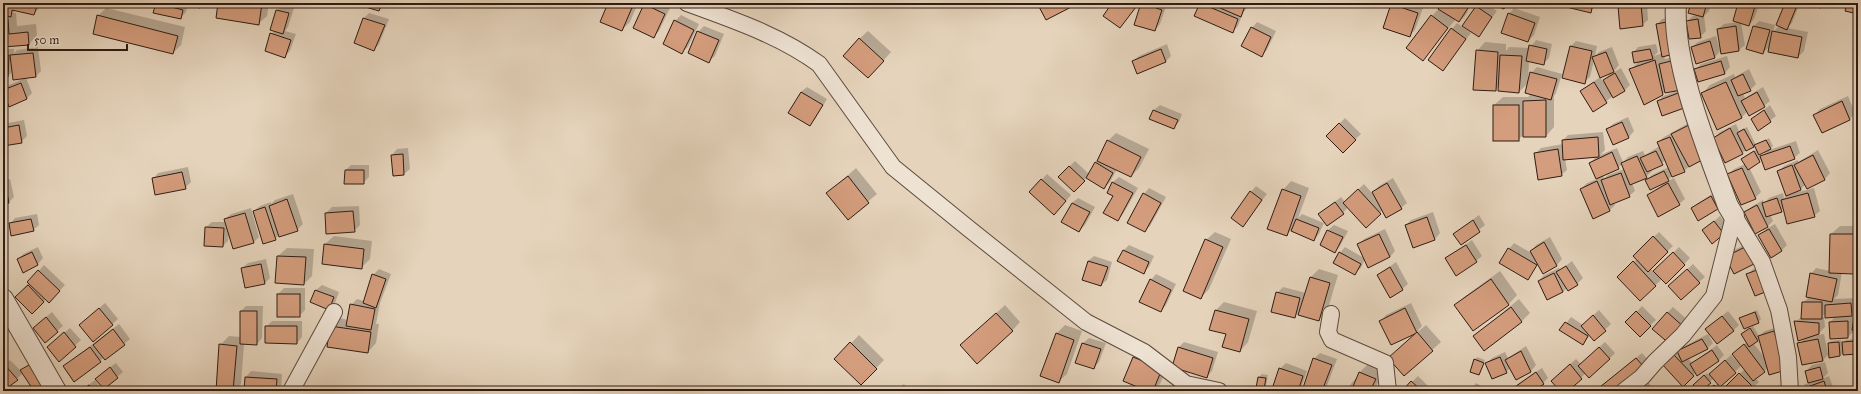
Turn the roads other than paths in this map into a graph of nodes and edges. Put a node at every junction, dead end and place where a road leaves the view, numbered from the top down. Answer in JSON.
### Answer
{"nodes":[{"id":1,"x":687,"y":3,"type":"edge"},
{"id":2,"x":1676,"y":3,"type":"edge"},
{"id":3,"x":1734,"y":216,"type":"junction"},
{"id":4,"x":3,"y":298,"type":"edge"},
{"id":5,"x":334,"y":312,"type":"dead end"},
{"id":6,"x":1331,"y":314,"type":"dead end"},
{"id":7,"x":56,"y":391,"type":"edge"},
{"id":8,"x":291,"y":391,"type":"edge"},
{"id":9,"x":1219,"y":391,"type":"edge"},
{"id":10,"x":1388,"y":391,"type":"edge"},
{"id":11,"x":1624,"y":391,"type":"edge"},
{"id":12,"x":1790,"y":391,"type":"edge"}],
"edges":[{"from":1,"to":9,"type":"street"},
{"from":2,"to":3,"type":"street"},
{"from":3,"to":11,"type":"street"},
{"from":3,"to":12,"type":"street"},
{"from":4,"to":7,"type":"street"},
{"from":5,"to":8,"type":"street"},
{"from":6,"to":10,"type":"street"}]}
